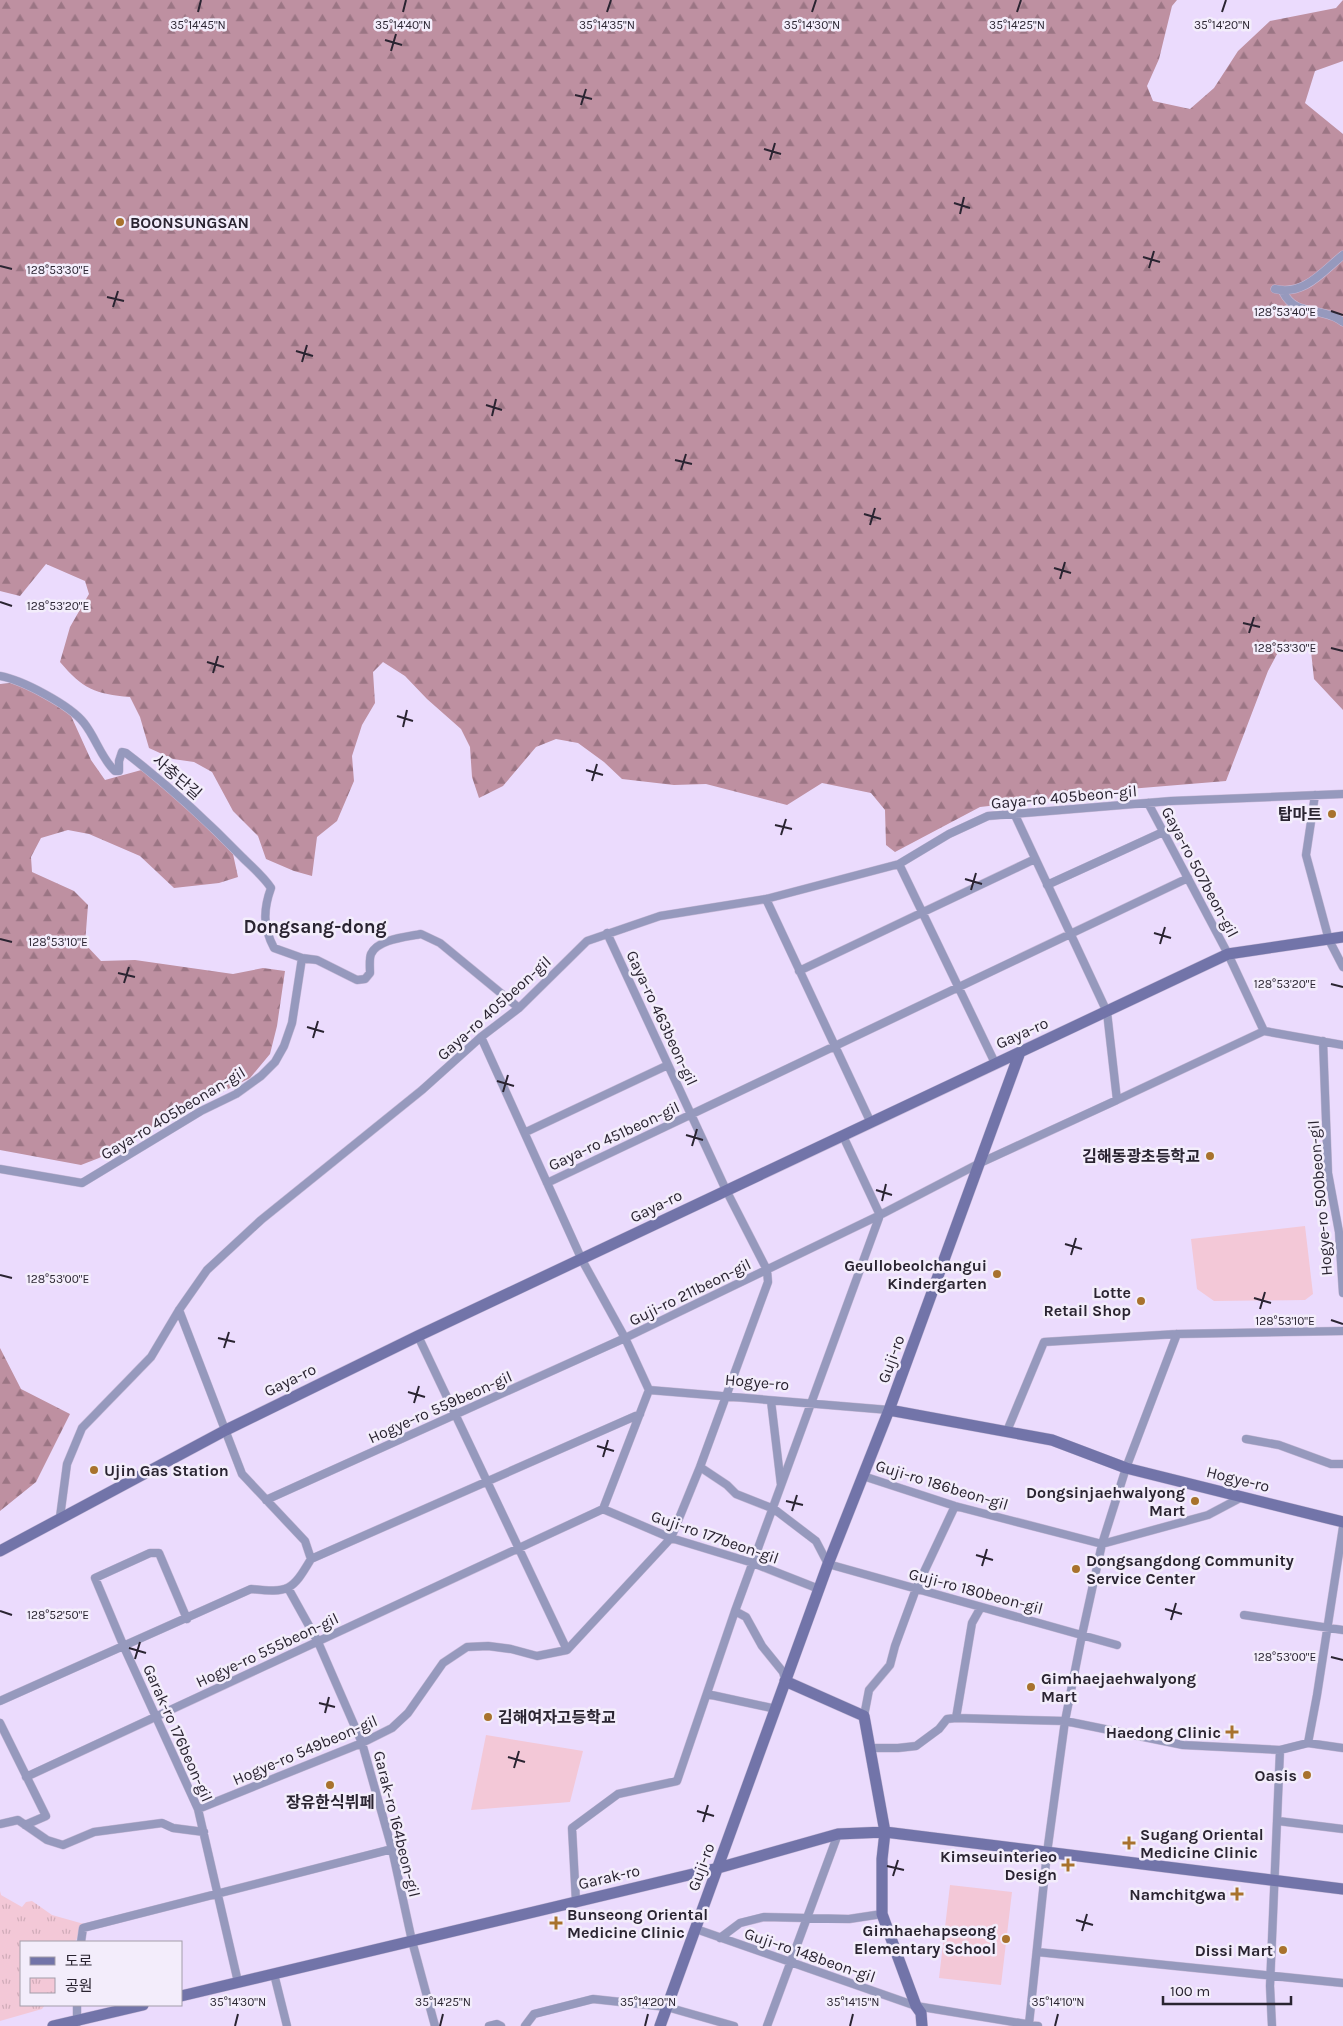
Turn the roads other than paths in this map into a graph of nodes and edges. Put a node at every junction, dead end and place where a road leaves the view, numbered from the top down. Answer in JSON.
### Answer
{"nodes":[{"id":1,"x":1343,"y":254,"type":"edge"},
{"id":2,"x":1275,"y":290,"type":"dead end"},
{"id":3,"x":1283,"y":292,"type":"junction"},
{"id":4,"x":1343,"y":322,"type":"edge"},
{"id":5,"x":0,"y":676,"type":"edge"},
{"id":6,"x":1343,"y":794,"type":"edge"},
{"id":7,"x":1315,"y":795,"type":"junction"},
{"id":8,"x":1148,"y":803,"type":"junction"},
{"id":9,"x":1014,"y":813,"type":"junction"},
{"id":10,"x":1163,"y":832,"type":"junction"},
{"id":11,"x":1035,"y":859,"type":"junction"},
{"id":12,"x":899,"y":864,"type":"junction"},
{"id":13,"x":1188,"y":878,"type":"junction"},
{"id":14,"x":1047,"y":885,"type":"junction"},
{"id":15,"x":766,"y":898,"type":"junction"},
{"id":16,"x":921,"y":913,"type":"junction"},
{"id":17,"x":607,"y":933,"type":"junction"},
{"id":18,"x":1070,"y":934,"type":"junction"},
{"id":19,"x":1343,"y":937,"type":"edge"},
{"id":20,"x":1329,"y":940,"type":"junction"},
{"id":21,"x":1228,"y":954,"type":"junction"},
{"id":22,"x":302,"y":958,"type":"junction"},
{"id":23,"x":1343,"y":967,"type":"edge"},
{"id":24,"x":799,"y":971,"type":"junction"},
{"id":25,"x":958,"y":987,"type":"junction"},
{"id":26,"x":519,"y":1008,"type":"junction"},
{"id":27,"x":1107,"y":1012,"type":"junction"},
{"id":28,"x":1264,"y":1032,"type":"junction"},
{"id":29,"x":482,"y":1037,"type":"junction"},
{"id":30,"x":1323,"y":1041,"type":"junction"},
{"id":31,"x":836,"y":1045,"type":"junction"},
{"id":32,"x":1343,"y":1045,"type":"edge"},
{"id":33,"x":1020,"y":1052,"type":"junction"},
{"id":34,"x":996,"y":1063,"type":"junction"},
{"id":35,"x":668,"y":1065,"type":"junction"},
{"id":36,"x":1117,"y":1100,"type":"junction"},
{"id":37,"x":692,"y":1114,"type":"junction"},
{"id":38,"x":871,"y":1123,"type":"junction"},
{"id":39,"x":526,"y":1132,"type":"junction"},
{"id":40,"x":843,"y":1136,"type":"junction"},
{"id":41,"x":980,"y":1163,"type":"junction"},
{"id":42,"x":0,"y":1169,"type":"edge"},
{"id":43,"x":546,"y":1183,"type":"junction"},
{"id":44,"x":726,"y":1190,"type":"junction"},
{"id":45,"x":880,"y":1215,"type":"junction"},
{"id":46,"x":582,"y":1260,"type":"junction"},
{"id":47,"x":767,"y":1270,"type":"junction"},
{"id":48,"x":1343,"y":1292,"type":"edge"},
{"id":49,"x":179,"y":1310,"type":"junction"},
{"id":50,"x":1343,"y":1331,"type":"edge"},
{"id":51,"x":1177,"y":1334,"type":"junction"},
{"id":52,"x":418,"y":1336,"type":"junction"},
{"id":53,"x":626,"y":1338,"type":"junction"},
{"id":54,"x":649,"y":1390,"type":"junction"},
{"id":55,"x":727,"y":1396,"type":"junction"},
{"id":56,"x":771,"y":1401,"type":"junction"},
{"id":57,"x":811,"y":1403,"type":"junction"},
{"id":58,"x":889,"y":1410,"type":"junction"},
{"id":59,"x":640,"y":1414,"type":"junction"},
{"id":60,"x":455,"y":1415,"type":"junction"},
{"id":61,"x":226,"y":1430,"type":"junction"},
{"id":62,"x":1007,"y":1430,"type":"junction"},
{"id":63,"x":1246,"y":1439,"type":"dead end"},
{"id":64,"x":1343,"y":1464,"type":"edge"},
{"id":65,"x":700,"y":1467,"type":"junction"},
{"id":66,"x":1126,"y":1468,"type":"junction"},
{"id":67,"x":863,"y":1476,"type":"junction"},
{"id":68,"x":487,"y":1482,"type":"junction"},
{"id":69,"x":782,"y":1488,"type":"junction"},
{"id":70,"x":1242,"y":1497,"type":"junction"},
{"id":71,"x":266,"y":1500,"type":"junction"},
{"id":72,"x":954,"y":1506,"type":"junction"},
{"id":73,"x":774,"y":1508,"type":"junction"},
{"id":74,"x":603,"y":1510,"type":"junction"},
{"id":75,"x":60,"y":1517,"type":"junction"},
{"id":76,"x":1343,"y":1522,"type":"edge"},
{"id":77,"x":1343,"y":1527,"type":"edge"},
{"id":78,"x":671,"y":1538,"type":"junction"},
{"id":79,"x":1102,"y":1544,"type":"junction"},
{"id":80,"x":520,"y":1549,"type":"junction"},
{"id":81,"x":0,"y":1551,"type":"edge"},
{"id":82,"x":311,"y":1559,"type":"junction"},
{"id":83,"x":754,"y":1564,"type":"junction"},
{"id":84,"x":828,"y":1564,"type":"junction"},
{"id":85,"x":288,"y":1588,"type":"junction"},
{"id":86,"x":819,"y":1589,"type":"junction"},
{"id":87,"x":916,"y":1589,"type":"junction"},
{"id":88,"x":981,"y":1607,"type":"junction"},
{"id":89,"x":735,"y":1611,"type":"junction"},
{"id":90,"x":1244,"y":1614,"type":"dead end"},
{"id":91,"x":187,"y":1619,"type":"junction"},
{"id":92,"x":1326,"y":1627,"type":"junction"},
{"id":93,"x":1343,"y":1630,"type":"edge"},
{"id":94,"x":1082,"y":1635,"type":"junction"},
{"id":95,"x":318,"y":1642,"type":"junction"},
{"id":96,"x":1117,"y":1645,"type":"dead end"},
{"id":97,"x":124,"y":1647,"type":"junction"},
{"id":98,"x":567,"y":1650,"type":"junction"},
{"id":99,"x":785,"y":1681,"type":"junction"},
{"id":100,"x":707,"y":1694,"type":"junction"},
{"id":101,"x":0,"y":1702,"type":"edge"},
{"id":102,"x":776,"y":1709,"type":"junction"},
{"id":103,"x":155,"y":1716,"type":"junction"},
{"id":104,"x":864,"y":1716,"type":"junction"},
{"id":105,"x":956,"y":1718,"type":"junction"},
{"id":106,"x":1065,"y":1721,"type":"junction"},
{"id":107,"x":0,"y":1723,"type":"edge"},
{"id":108,"x":362,"y":1743,"type":"junction"},
{"id":109,"x":1308,"y":1743,"type":"junction"},
{"id":110,"x":869,"y":1748,"type":"junction"},
{"id":111,"x":1343,"y":1748,"type":"edge"},
{"id":112,"x":1280,"y":1750,"type":"junction"},
{"id":113,"x":26,"y":1777,"type":"junction"},
{"id":114,"x":198,"y":1809,"type":"junction"},
{"id":115,"x":1278,"y":1821,"type":"junction"},
{"id":116,"x":0,"y":1824,"type":"edge"},
{"id":117,"x":24,"y":1825,"type":"junction"},
{"id":118,"x":1343,"y":1829,"type":"edge"},
{"id":119,"x":204,"y":1832,"type":"junction"},
{"id":120,"x":885,"y":1832,"type":"junction"},
{"id":121,"x":838,"y":1834,"type":"junction"},
{"id":122,"x":392,"y":1849,"type":"junction"},
{"id":123,"x":1047,"y":1853,"type":"junction"},
{"id":124,"x":718,"y":1868,"type":"junction"},
{"id":125,"x":1276,"y":1879,"type":"junction"},
{"id":126,"x":1343,"y":1889,"type":"edge"},
{"id":127,"x":218,"y":1893,"type":"junction"},
{"id":128,"x":576,"y":1902,"type":"junction"},
{"id":129,"x":882,"y":1914,"type":"junction"},
{"id":130,"x":808,"y":1917,"type":"junction"},
{"id":131,"x":696,"y":1929,"type":"junction"},
{"id":132,"x":720,"y":1938,"type":"junction"},
{"id":133,"x":81,"y":1941,"type":"edge"},
{"id":134,"x":412,"y":1941,"type":"junction"},
{"id":135,"x":1037,"y":1952,"type":"junction"},
{"id":136,"x":791,"y":1962,"type":"junction"},
{"id":137,"x":274,"y":1974,"type":"junction"},
{"id":138,"x":1271,"y":1974,"type":"junction"},
{"id":139,"x":238,"y":1982,"type":"junction"},
{"id":140,"x":1343,"y":1983,"type":"edge"},
{"id":141,"x":182,"y":1996,"type":"edge"},
{"id":142,"x":77,"y":2006,"type":"edge"},
{"id":143,"x":139,"y":2006,"type":"edge"},
{"id":144,"x":667,"y":2007,"type":"junction"},
{"id":145,"x":918,"y":2010,"type":"junction"},
{"id":146,"x":77,"y":2023,"type":"edge"},
{"id":147,"x":1029,"y":2024,"type":"junction"},
{"id":148,"x":53,"y":2026,"type":"edge"},
{"id":149,"x":287,"y":2026,"type":"edge"},
{"id":150,"x":435,"y":2026,"type":"edge"},
{"id":151,"x":489,"y":2026,"type":"edge"},
{"id":152,"x":501,"y":2026,"type":"edge"},
{"id":153,"x":525,"y":2026,"type":"edge"},
{"id":154,"x":660,"y":2026,"type":"edge"},
{"id":155,"x":734,"y":2026,"type":"edge"},
{"id":156,"x":767,"y":2026,"type":"edge"},
{"id":157,"x":916,"y":2026,"type":"edge"},
{"id":158,"x":922,"y":2026,"type":"edge"},
{"id":159,"x":1038,"y":2026,"type":"edge"},
{"id":160,"x":1272,"y":2026,"type":"edge"}],
"edges":[{"from":1,"to":3,"type":"street"},
{"from":2,"to":3,"type":"street"},
{"from":3,"to":4,"type":"street"},
{"from":5,"to":22,"type":"street","name":"사충단길"},
{"from":6,"to":7,"type":"street","name":"Gaya-ro 405beon-gil"},
{"from":7,"to":8,"type":"street","name":"Gaya-ro 405beon-gil"},
{"from":7,"to":20,"type":"street"},
{"from":8,"to":9,"type":"street","name":"Gaya-ro 405beon-gil"},
{"from":8,"to":10,"type":"street","name":"Gaya-ro 507beon-gil"},
{"from":9,"to":11,"type":"street"},
{"from":9,"to":12,"type":"street","name":"Gaya-ro 405beon-gil"},
{"from":10,"to":13,"type":"street","name":"Gaya-ro 507beon-gil"},
{"from":10,"to":14,"type":"street"},
{"from":11,"to":14,"type":"street"},
{"from":11,"to":16,"type":"street"},
{"from":12,"to":15,"type":"street","name":"Gaya-ro 405beon-gil"},
{"from":12,"to":16,"type":"street"},
{"from":13,"to":18,"type":"street"},
{"from":13,"to":21,"type":"street","name":"Gaya-ro 507beon-gil"},
{"from":14,"to":18,"type":"street"},
{"from":15,"to":17,"type":"street","name":"Gaya-ro 405beon-gil"},
{"from":15,"to":24,"type":"street"},
{"from":16,"to":24,"type":"street"},
{"from":16,"to":25,"type":"street"},
{"from":17,"to":26,"type":"street","name":"Gaya-ro 405beon-gil"},
{"from":17,"to":35,"type":"street","name":"Gaya-ro 463beon-gil"},
{"from":18,"to":25,"type":"street"},
{"from":18,"to":27,"type":"street"},
{"from":19,"to":20,"type":"main road","name":"Gaya-ro"},
{"from":20,"to":21,"type":"main road","name":"Gaya-ro"},
{"from":20,"to":23,"type":"street"},
{"from":21,"to":27,"type":"main road","name":"Gaya-ro"},
{"from":21,"to":28,"type":"street","name":"Gaya-ro 507beon-gil"},
{"from":22,"to":26,"type":"street"},
{"from":22,"to":42,"type":"street","name":"Gaya-ro 405beonan-gil"},
{"from":24,"to":31,"type":"street"},
{"from":25,"to":31,"type":"street"},
{"from":25,"to":34,"type":"street"},
{"from":26,"to":29,"type":"street","name":"Gaya-ro 405beon-gil"},
{"from":27,"to":33,"type":"main road","name":"Gaya-ro"},
{"from":27,"to":36,"type":"street"},
{"from":28,"to":30,"type":"street"},
{"from":28,"to":36,"type":"street"},
{"from":29,"to":39,"type":"street","name":"Gaya-ro 451beon-gil"},
{"from":29,"to":49,"type":"street","name":"Gaya-ro 405beon-gil"},
{"from":30,"to":32,"type":"street"},
{"from":30,"to":48,"type":"street","name":"Hogye-ro 500beon-gil"},
{"from":31,"to":37,"type":"street"},
{"from":31,"to":38,"type":"street"},
{"from":33,"to":34,"type":"main road","name":"Gaya-ro"},
{"from":33,"to":41,"type":"main road","name":"Guji-ro"},
{"from":34,"to":38,"type":"main road","name":"Gaya-ro"},
{"from":35,"to":37,"type":"street","name":"Gaya-ro 463beon-gil"},
{"from":35,"to":39,"type":"street"},
{"from":36,"to":41,"type":"street"},
{"from":37,"to":43,"type":"street","name":"Gaya-ro 451beon-gil"},
{"from":37,"to":44,"type":"street","name":"Gaya-ro 463beon-gil"},
{"from":38,"to":40,"type":"main road","name":"Gaya-ro"},
{"from":39,"to":43,"type":"street","name":"Gaya-ro 451beon-gil"},
{"from":40,"to":44,"type":"main road","name":"Gaya-ro"},
{"from":40,"to":45,"type":"street"},
{"from":41,"to":45,"type":"street","name":"Guji-ro 211beon-gil"},
{"from":41,"to":58,"type":"main road","name":"Guji-ro"},
{"from":43,"to":46,"type":"street","name":"Gaya-ro 451beon-gil"},
{"from":44,"to":46,"type":"main road","name":"Gaya-ro"},
{"from":44,"to":47,"type":"street","name":"Guji-ro 211beon-gil"},
{"from":45,"to":47,"type":"street","name":"Guji-ro 211beon-gil"},
{"from":45,"to":57,"type":"street"},
{"from":46,"to":52,"type":"main road","name":"Gaya-ro"},
{"from":46,"to":53,"type":"street"},
{"from":47,"to":53,"type":"street","name":"Guji-ro 211beon-gil"},
{"from":47,"to":55,"type":"street","name":"Guji-ro 211beon-gil"},
{"from":49,"to":61,"type":"street"},
{"from":49,"to":75,"type":"street","name":"Gaya-ro 405beon-gil"},
{"from":50,"to":51,"type":"street"},
{"from":51,"to":62,"type":"street"},
{"from":51,"to":66,"type":"street"},
{"from":52,"to":60,"type":"street"},
{"from":52,"to":61,"type":"main road","name":"Gaya-ro"},
{"from":53,"to":54,"type":"street"},
{"from":53,"to":60,"type":"street","name":"Hogye-ro 559beon-gil"},
{"from":54,"to":55,"type":"street","name":"Hogye-ro"},
{"from":54,"to":59,"type":"street"},
{"from":55,"to":56,"type":"street","name":"Hogye-ro"},
{"from":55,"to":65,"type":"street"},
{"from":56,"to":57,"type":"street","name":"Hogye-ro"},
{"from":56,"to":69,"type":"street"},
{"from":57,"to":58,"type":"street","name":"Hogye-ro"},
{"from":57,"to":69,"type":"street"},
{"from":58,"to":62,"type":"main road","name":"Hogye-ro"},
{"from":58,"to":67,"type":"main road","name":"Guji-ro"},
{"from":59,"to":68,"type":"street"},
{"from":59,"to":74,"type":"street"},
{"from":60,"to":68,"type":"street"},
{"from":60,"to":71,"type":"street","name":"Hogye-ro 559beon-gil"},
{"from":61,"to":71,"type":"street"},
{"from":61,"to":75,"type":"main road","name":"Gaya-ro"},
{"from":62,"to":66,"type":"main road","name":"Hogye-ro"},
{"from":63,"to":64,"type":"street"},
{"from":65,"to":73,"type":"street"},
{"from":65,"to":78,"type":"street"},
{"from":66,"to":70,"type":"main road","name":"Hogye-ro"},
{"from":66,"to":79,"type":"street"},
{"from":67,"to":72,"type":"street","name":"Guji-ro 186beon-gil"},
{"from":67,"to":84,"type":"main road","name":"Guji-ro"},
{"from":68,"to":80,"type":"street"},
{"from":68,"to":82,"type":"street"},
{"from":69,"to":73,"type":"street"},
{"from":70,"to":76,"type":"main road","name":"Hogye-ro"},
{"from":70,"to":79,"type":"street","name":"Guji-ro 186beon-gil"},
{"from":71,"to":82,"type":"street"},
{"from":72,"to":79,"type":"street","name":"Guji-ro 186beon-gil"},
{"from":72,"to":87,"type":"street"},
{"from":73,"to":83,"type":"street"},
{"from":73,"to":84,"type":"street"},
{"from":74,"to":78,"type":"street","name":"Guji-ro 177beon-gil"},
{"from":74,"to":80,"type":"street","name":"Hogye-ro 555beon-gil"},
{"from":75,"to":81,"type":"main road","name":"Gaya-ro"},
{"from":77,"to":92,"type":"street"},
{"from":78,"to":83,"type":"street","name":"Guji-ro 177beon-gil"},
{"from":78,"to":98,"type":"street"},
{"from":79,"to":94,"type":"street"},
{"from":80,"to":95,"type":"street","name":"Hogye-ro 555beon-gil"},
{"from":80,"to":98,"type":"street"},
{"from":82,"to":85,"type":"street"},
{"from":83,"to":86,"type":"street","name":"Guji-ro 177beon-gil"},
{"from":83,"to":89,"type":"street"},
{"from":84,"to":86,"type":"main road","name":"Guji-ro"},
{"from":84,"to":87,"type":"street","name":"Guji-ro 180beon-gil"},
{"from":85,"to":91,"type":"street"},
{"from":85,"to":95,"type":"street","name":"Garak-ro 164beon-gil"},
{"from":86,"to":99,"type":"main road","name":"Guji-ro"},
{"from":87,"to":88,"type":"street","name":"Guji-ro 180beon-gil"},
{"from":87,"to":104,"type":"street"},
{"from":88,"to":94,"type":"street","name":"Guji-ro 180beon-gil"},
{"from":88,"to":105,"type":"street"},
{"from":89,"to":99,"type":"street"},
{"from":89,"to":100,"type":"street"},
{"from":90,"to":92,"type":"street"},
{"from":91,"to":97,"type":"street"},
{"from":91,"to":97,"type":"street","name":"Garak-ro 176beon-gil"},
{"from":92,"to":93,"type":"street"},
{"from":92,"to":109,"type":"street"},
{"from":94,"to":96,"type":"street","name":"Guji-ro 180beon-gil"},
{"from":94,"to":106,"type":"street"},
{"from":95,"to":103,"type":"street","name":"Hogye-ro 555beon-gil"},
{"from":95,"to":108,"type":"street","name":"Garak-ro 164beon-gil"},
{"from":97,"to":101,"type":"street"},
{"from":97,"to":103,"type":"street","name":"Garak-ro 176beon-gil"},
{"from":98,"to":108,"type":"street","name":"Hogye-ro 549beon-gil"},
{"from":99,"to":102,"type":"main road","name":"Guji-ro"},
{"from":99,"to":104,"type":"main road"},
{"from":100,"to":102,"type":"street"},
{"from":100,"to":128,"type":"street"},
{"from":102,"to":124,"type":"main road","name":"Guji-ro"},
{"from":103,"to":113,"type":"street","name":"Hogye-ro 555beon-gil"},
{"from":103,"to":114,"type":"street","name":"Garak-ro 176beon-gil"},
{"from":104,"to":110,"type":"main road"},
{"from":105,"to":106,"type":"street"},
{"from":105,"to":110,"type":"street"},
{"from":106,"to":112,"type":"street"},
{"from":106,"to":123,"type":"street"},
{"from":107,"to":113,"type":"street"},
{"from":108,"to":114,"type":"street","name":"Hogye-ro 549beon-gil"},
{"from":108,"to":122,"type":"street","name":"Garak-ro 164beon-gil"},
{"from":109,"to":111,"type":"street"},
{"from":109,"to":112,"type":"street"},
{"from":110,"to":120,"type":"main road"},
{"from":112,"to":115,"type":"street"},
{"from":113,"to":117,"type":"street"},
{"from":114,"to":119,"type":"street","name":"Garak-ro 176beon-gil"},
{"from":115,"to":118,"type":"street"},
{"from":115,"to":125,"type":"street"},
{"from":116,"to":117,"type":"street"},
{"from":117,"to":119,"type":"street"},
{"from":119,"to":127,"type":"street","name":"Garak-ro 176beon-gil"},
{"from":120,"to":121,"type":"main road","name":"Garak-ro"},
{"from":120,"to":123,"type":"main road","name":"Garak-ro"},
{"from":120,"to":129,"type":"main road"},
{"from":121,"to":124,"type":"main road","name":"Garak-ro"},
{"from":121,"to":130,"type":"street"},
{"from":122,"to":127,"type":"street"},
{"from":122,"to":134,"type":"street","name":"Garak-ro 164beon-gil"},
{"from":123,"to":125,"type":"main road","name":"Garak-ro"},
{"from":123,"to":135,"type":"street"},
{"from":124,"to":128,"type":"main road","name":"Garak-ro"},
{"from":124,"to":131,"type":"main road","name":"Guji-ro"},
{"from":125,"to":126,"type":"main road","name":"Garak-ro"},
{"from":125,"to":138,"type":"street"},
{"from":127,"to":133,"type":"street"},
{"from":127,"to":139,"type":"street","name":"Garak-ro 176beon-gil"},
{"from":128,"to":134,"type":"main road","name":"Garak-ro"},
{"from":129,"to":130,"type":"street"},
{"from":129,"to":145,"type":"main road"},
{"from":130,"to":132,"type":"street"},
{"from":130,"to":136,"type":"street"},
{"from":131,"to":132,"type":"street","name":"Guji-ro 148beon-gil"},
{"from":131,"to":144,"type":"main road","name":"Guji-ro"},
{"from":132,"to":136,"type":"street","name":"Guji-ro 148beon-gil"},
{"from":134,"to":137,"type":"main road","name":"Garak-ro"},
{"from":134,"to":150,"type":"street","name":"Garak-ro 164beon-gil"},
{"from":135,"to":138,"type":"street"},
{"from":135,"to":147,"type":"street"},
{"from":136,"to":145,"type":"street","name":"Guji-ro 148beon-gil"},
{"from":136,"to":156,"type":"street"},
{"from":137,"to":139,"type":"main road","name":"Garak-ro"},
{"from":137,"to":149,"type":"street"},
{"from":138,"to":140,"type":"street"},
{"from":138,"to":160,"type":"street"},
{"from":139,"to":141,"type":"main road","name":"Garak-ro"},
{"from":142,"to":146,"type":"street"},
{"from":143,"to":146,"type":"main road"},
{"from":144,"to":153,"type":"street"},
{"from":144,"to":154,"type":"main road","name":"Guji-ro"},
{"from":144,"to":155,"type":"street"},
{"from":145,"to":147,"type":"street","name":"Guji-ro 148beon-gil"},
{"from":145,"to":157,"type":"street"},
{"from":145,"to":158,"type":"main road"},
{"from":146,"to":148,"type":"main road"},
{"from":147,"to":159,"type":"street","name":"Guji-ro 148beon-gil"},
{"from":151,"to":152,"type":"street"}]}
